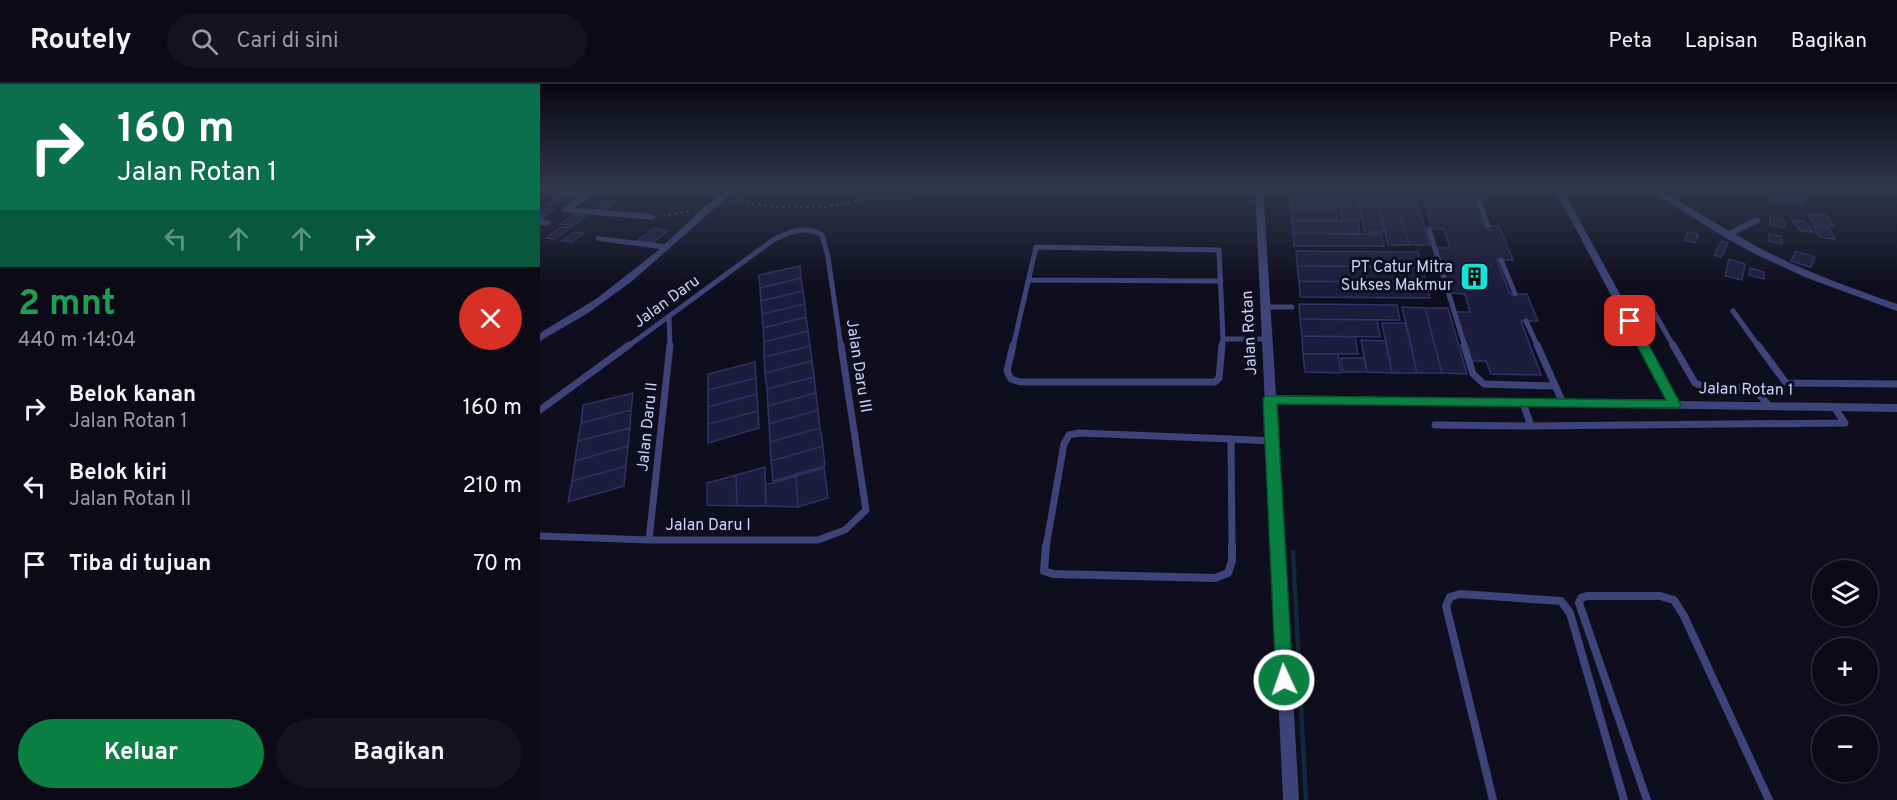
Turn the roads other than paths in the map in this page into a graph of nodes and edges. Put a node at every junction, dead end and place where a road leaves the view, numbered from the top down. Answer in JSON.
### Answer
{"nodes":[{"id":1,"x":697,"y":220,"type":"edge"},
{"id":2,"x":1261,"y":220,"type":"edge"},
{"id":3,"x":1486,"y":220,"type":"edge"},
{"id":4,"x":1576,"y":220,"type":"edge"},
{"id":5,"x":1703,"y":220,"type":"edge"},
{"id":6,"x":1757,"y":220,"type":"dead end"},
{"id":7,"x":1488,"y":226,"type":"dead end"},
{"id":8,"x":1429,"y":229,"type":"dead end"},
{"id":9,"x":815,"y":231,"type":"joint"},
{"id":10,"x":1726,"y":235,"type":"junction"},
{"id":11,"x":599,"y":238,"type":"dead end"},
{"id":12,"x":667,"y":247,"type":"junction"},
{"id":13,"x":1501,"y":260,"type":"dead end"},
{"id":14,"x":1029,"y":280,"type":"junction"},
{"id":15,"x":1221,"y":281,"type":"junction"},
{"id":16,"x":1515,"y":294,"type":"dead end"},
{"id":17,"x":1265,"y":307,"type":"junction"},
{"id":18,"x":1292,"y":307,"type":"dead end"},
{"id":19,"x":1897,"y":309,"type":"edge"},
{"id":20,"x":1654,"y":312,"type":"dead end"},
{"id":21,"x":1733,"y":312,"type":"dead end"},
{"id":22,"x":669,"y":317,"type":"junction"},
{"id":23,"x":1526,"y":321,"type":"dead end"},
{"id":24,"x":540,"y":338,"type":"edge"},
{"id":25,"x":1223,"y":339,"type":"junction"},
{"id":26,"x":1267,"y":339,"type":"junction"},
{"id":27,"x":1897,"y":384,"type":"edge"},
{"id":28,"x":1555,"y":386,"type":"junction"},
{"id":29,"x":1270,"y":399,"type":"junction"},
{"id":30,"x":1523,"y":403,"type":"junction"},
{"id":31,"x":1563,"y":404,"type":"junction"},
{"id":32,"x":1675,"y":405,"type":"junction"},
{"id":33,"x":1769,"y":406,"type":"junction"},
{"id":34,"x":1834,"y":407,"type":"junction"},
{"id":35,"x":1897,"y":408,"type":"edge"},
{"id":36,"x":540,"y":410,"type":"edge"},
{"id":37,"x":1436,"y":425,"type":"dead end"},
{"id":38,"x":1531,"y":426,"type":"junction"},
{"id":39,"x":1231,"y":439,"type":"junction"},
{"id":40,"x":1272,"y":441,"type":"junction"},
{"id":41,"x":866,"y":510,"type":"joint"},
{"id":42,"x":540,"y":536,"type":"edge"},
{"id":43,"x":649,"y":540,"type":"junction"},
{"id":44,"x":1291,"y":800,"type":"edge"},
{"id":45,"x":1493,"y":800,"type":"edge"},
{"id":46,"x":1624,"y":800,"type":"edge"},
{"id":47,"x":1647,"y":800,"type":"edge"},
{"id":48,"x":1769,"y":800,"type":"edge"}],
"edges":[{"from":1,"to":12,"type":"street"},
{"from":2,"to":17,"type":"street","name":"Jalan Rotan"},
{"from":3,"to":7,"type":"lane"},
{"from":4,"to":32,"type":"street"},
{"from":5,"to":10,"type":"street"},
{"from":6,"to":10,"type":"street"},
{"from":8,"to":28,"type":"lane"},
{"from":9,"to":22,"type":"lane","name":"Jalan Daru"},
{"from":9,"to":41,"type":"lane","name":"Jalan Daru III"},
{"from":10,"to":19,"type":"street"},
{"from":11,"to":12,"type":"street"},
{"from":12,"to":24,"type":"street"},
{"from":13,"to":16,"type":"lane"},
{"from":14,"to":15,"type":"lane"},
{"from":14,"to":15,"type":"lane"},
{"from":14,"to":25,"type":"lane"},
{"from":15,"to":25,"type":"lane"},
{"from":17,"to":18,"type":"lane"},
{"from":17,"to":26,"type":"street","name":"Jalan Rotan"},
{"from":20,"to":33,"type":"lane"},
{"from":21,"to":27,"type":"lane"},
{"from":22,"to":36,"type":"lane","name":"Jalan Daru"},
{"from":22,"to":43,"type":"lane","name":"Jalan Daru II"},
{"from":23,"to":28,"type":"lane"},
{"from":25,"to":26,"type":"lane"},
{"from":26,"to":29,"type":"street","name":"Jalan Rotan"},
{"from":28,"to":31,"type":"lane"},
{"from":29,"to":30,"type":"street","name":"Jalan Rotan 1"},
{"from":29,"to":40,"type":"street","name":"Jalan Rotan"},
{"from":30,"to":31,"type":"street","name":"Jalan Rotan 1"},
{"from":30,"to":38,"type":"lane"},
{"from":31,"to":32,"type":"street","name":"Jalan Rotan 1"},
{"from":32,"to":33,"type":"street","name":"Jalan Rotan 1"},
{"from":33,"to":34,"type":"street","name":"Jalan Rotan 1"},
{"from":34,"to":35,"type":"street","name":"Jalan Rotan 1"},
{"from":34,"to":38,"type":"lane"},
{"from":37,"to":38,"type":"lane"},
{"from":39,"to":39,"type":"lane"},
{"from":39,"to":40,"type":"lane"},
{"from":40,"to":44,"type":"street","name":"Jalan Rotan"},
{"from":41,"to":43,"type":"lane","name":"Jalan Daru I"},
{"from":42,"to":43,"type":"lane","name":"Jalan Daru I"},
{"from":45,"to":46,"type":"lane"},
{"from":47,"to":48,"type":"lane"}]}
